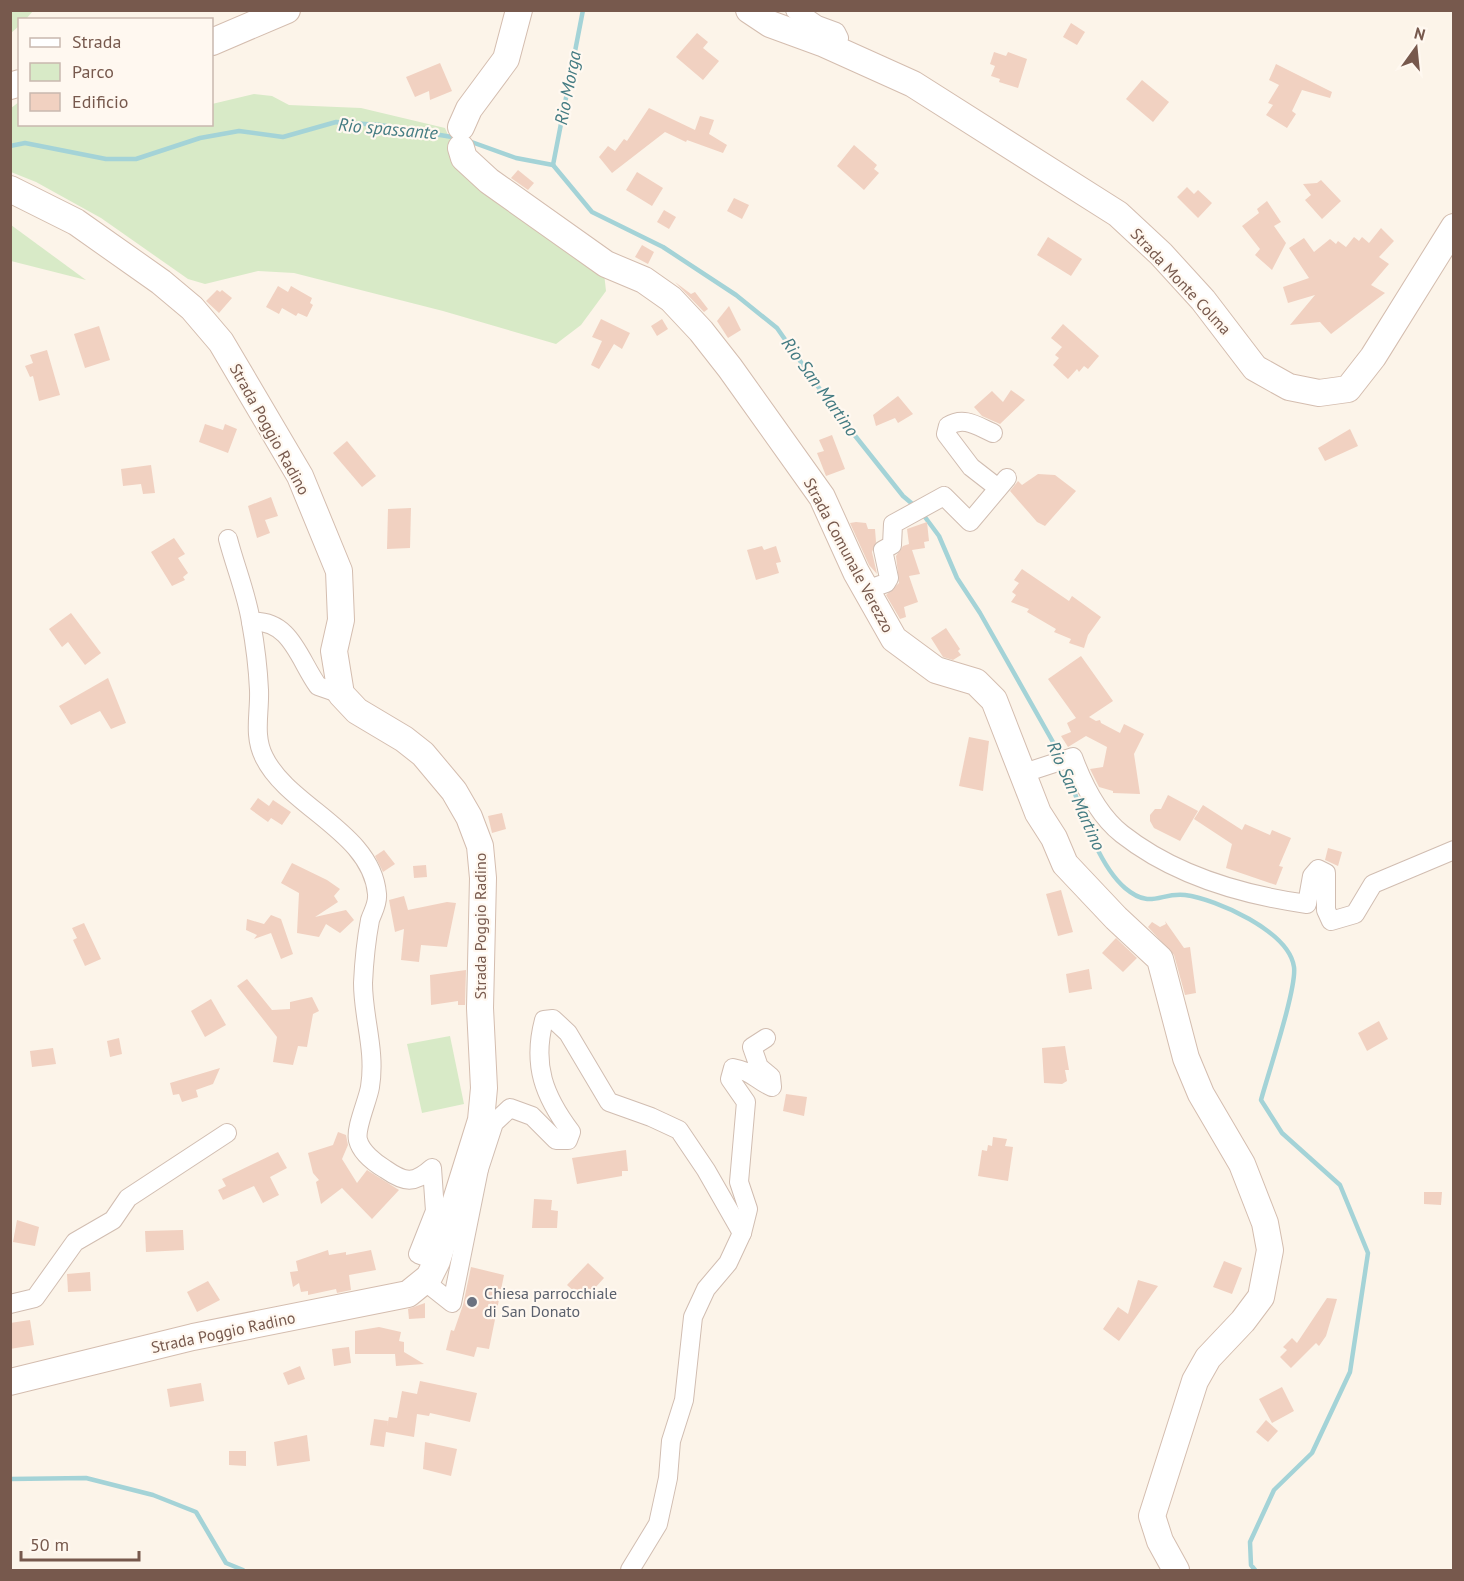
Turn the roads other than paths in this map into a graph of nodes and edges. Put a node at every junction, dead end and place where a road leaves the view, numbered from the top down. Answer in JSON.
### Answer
{"nodes":[{"id":1,"x":287,"y":10,"type":"edge"},
{"id":2,"x":519,"y":10,"type":"edge"},
{"id":3,"x":749,"y":10,"type":"edge"},
{"id":4,"x":795,"y":10,"type":"edge"},
{"id":5,"x":213,"y":42,"type":"edge"},
{"id":6,"x":834,"y":48,"type":"junction"},
{"id":7,"x":10,"y":189,"type":"edge"},
{"id":8,"x":1454,"y":227,"type":"edge"},
{"id":9,"x":993,"y":433,"type":"dead end"},
{"id":10,"x":228,"y":539,"type":"dead end"},
{"id":11,"x":871,"y":598,"type":"junction"},
{"id":12,"x":251,"y":622,"type":"junction"},
{"id":13,"x":341,"y":694,"type":"junction"},
{"id":14,"x":1024,"y":773,"type":"junction"},
{"id":15,"x":1454,"y":850,"type":"edge"},
{"id":16,"x":766,"y":1038,"type":"dead end"},
{"id":17,"x":227,"y":1133,"type":"dead end"},
{"id":18,"x":473,"y":1164,"type":"junction"},
{"id":19,"x":742,"y":1233,"type":"junction"},
{"id":20,"x":437,"y":1261,"type":"junction"},
{"id":21,"x":433,"y":1288,"type":"dead end"},
{"id":22,"x":10,"y":1304,"type":"edge"},
{"id":23,"x":10,"y":1382,"type":"edge"},
{"id":24,"x":630,"y":1570,"type":"edge"},
{"id":25,"x":1176,"y":1570,"type":"edge"}],
"edges":[{"from":1,"to":5,"type":"street"},
{"from":2,"to":11,"type":"street","name":"Strada Comunale Verezzo"},
{"from":3,"to":6,"type":"street","name":"Strada Monte Colma"},
{"from":4,"to":6,"type":"street"},
{"from":6,"to":8,"type":"street","name":"Strada Monte Colma"},
{"from":7,"to":13,"type":"street","name":"Strada Poggio Radino"},
{"from":9,"to":11,"type":"street"},
{"from":10,"to":12,"type":"street"},
{"from":11,"to":14,"type":"street","name":"Strada Comunale Verezzo"},
{"from":12,"to":13,"type":"street"},
{"from":12,"to":20,"type":"street"},
{"from":13,"to":18,"type":"street","name":"Strada Poggio Radino"},
{"from":14,"to":15,"type":"street"},
{"from":14,"to":25,"type":"street","name":"Strada Comunale Verezzo"},
{"from":16,"to":19,"type":"street"},
{"from":17,"to":22,"type":"street"},
{"from":18,"to":19,"type":"street"},
{"from":18,"to":20,"type":"street","name":"Strada Poggio Radino"},
{"from":18,"to":21,"type":"street"},
{"from":19,"to":24,"type":"street"},
{"from":20,"to":23,"type":"street","name":"Strada Poggio Radino"}]}
